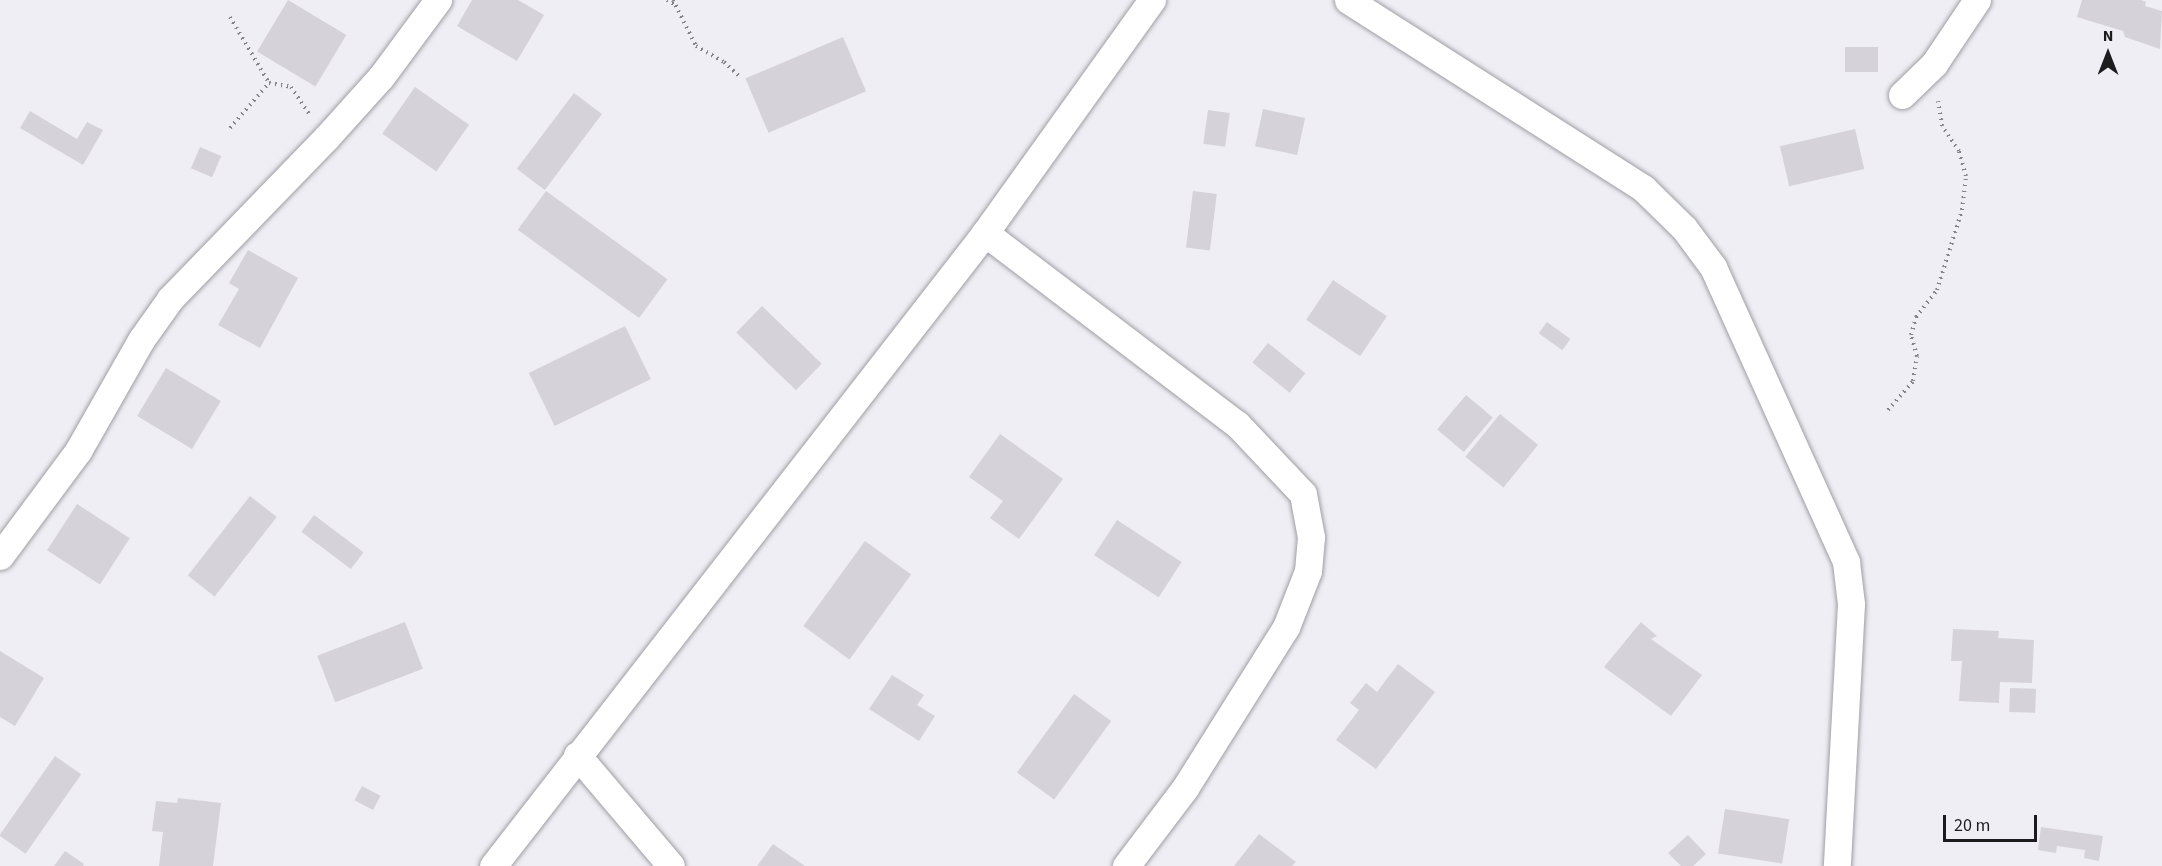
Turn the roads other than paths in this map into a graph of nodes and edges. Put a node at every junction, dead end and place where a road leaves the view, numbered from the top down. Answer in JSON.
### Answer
{"nodes":[{"id":1,"x":438,"y":0,"type":"edge"},
{"id":2,"x":1152,"y":0,"type":"edge"},
{"id":3,"x":1348,"y":0,"type":"edge"},
{"id":4,"x":1977,"y":0,"type":"edge"},
{"id":5,"x":1902,"y":95,"type":"dead end"},
{"id":6,"x":985,"y":233,"type":"junction"},
{"id":7,"x":0,"y":556,"type":"edge"},
{"id":8,"x":577,"y":755,"type":"junction"},
{"id":9,"x":493,"y":866,"type":"edge"},
{"id":10,"x":671,"y":866,"type":"edge"},
{"id":11,"x":1126,"y":866,"type":"edge"},
{"id":12,"x":1837,"y":866,"type":"edge"}],
"edges":[{"from":1,"to":7,"type":"street"},
{"from":2,"to":6,"type":"street"},
{"from":3,"to":12,"type":"street"},
{"from":4,"to":5,"type":"street"},
{"from":6,"to":8,"type":"street"},
{"from":6,"to":11,"type":"street"},
{"from":8,"to":9,"type":"street"},
{"from":8,"to":10,"type":"street"}]}
